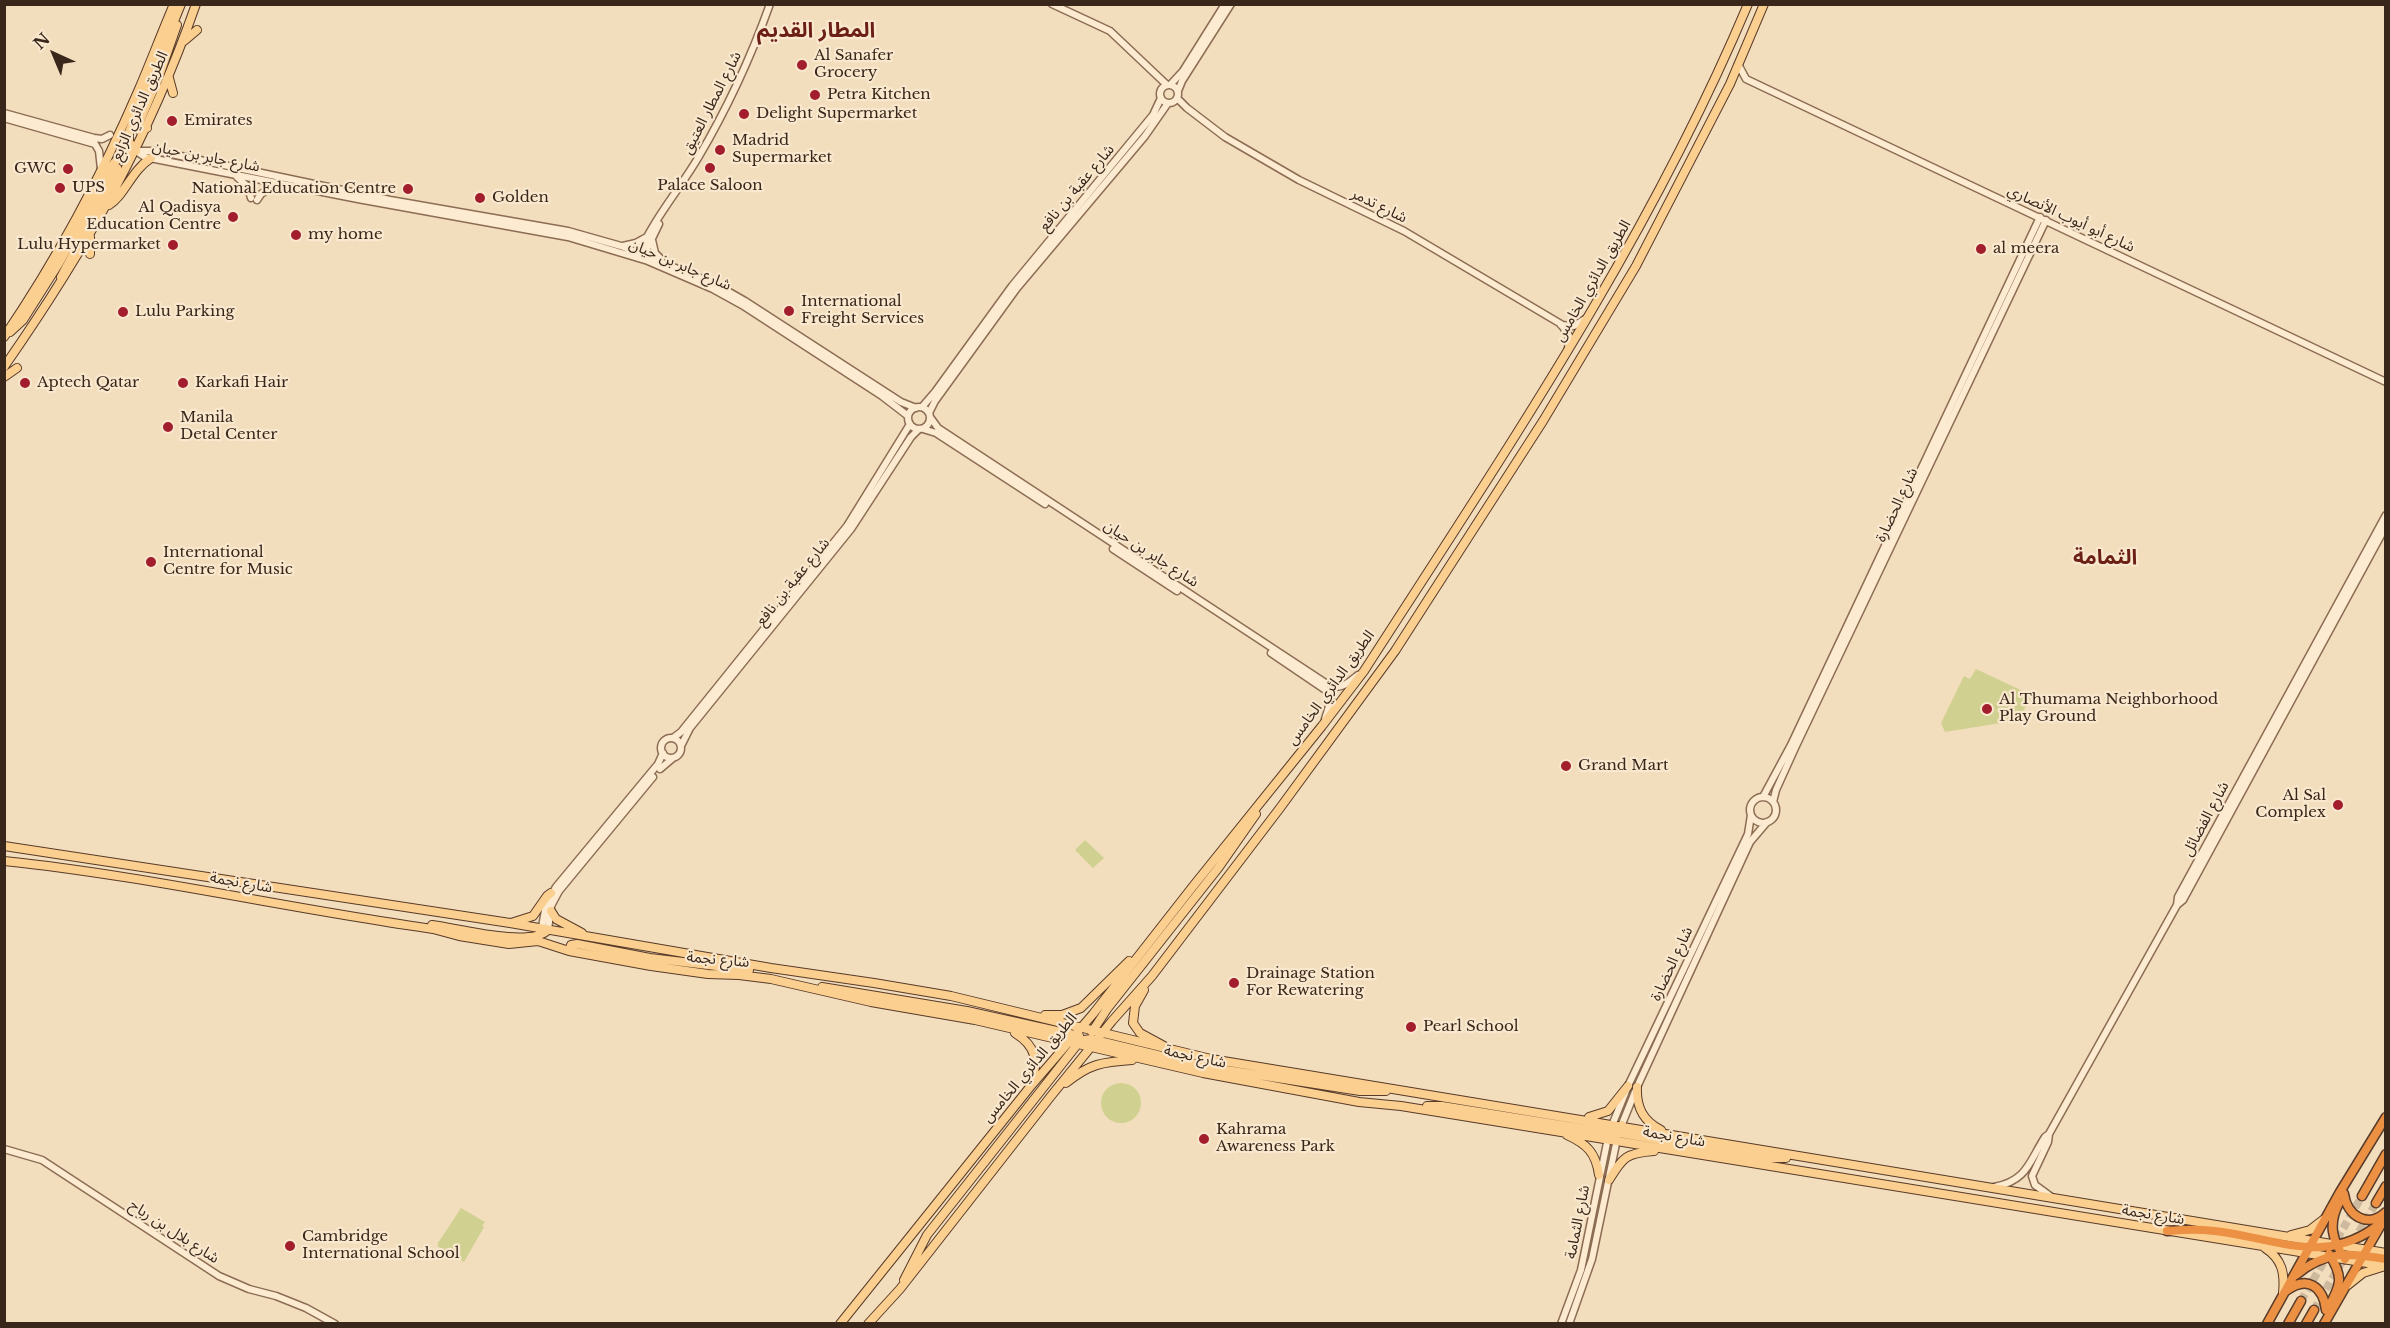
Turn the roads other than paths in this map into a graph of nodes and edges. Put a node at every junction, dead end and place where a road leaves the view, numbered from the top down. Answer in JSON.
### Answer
{"nodes":[{"id":1,"x":174,"y":4,"type":"edge"},
{"id":2,"x":181,"y":4,"type":"edge"},
{"id":3,"x":196,"y":4,"type":"edge"},
{"id":4,"x":770,"y":4,"type":"edge"},
{"id":5,"x":1052,"y":4,"type":"edge"},
{"id":6,"x":1225,"y":4,"type":"edge"},
{"id":7,"x":1231,"y":4,"type":"edge"},
{"id":8,"x":1748,"y":4,"type":"edge"},
{"id":9,"x":1764,"y":4,"type":"edge"},
{"id":10,"x":177,"y":15,"type":"junction"},
{"id":11,"x":197,"y":30,"type":"dead end"},
{"id":12,"x":183,"y":41,"type":"junction"},
{"id":13,"x":1738,"y":64,"type":"junction"},
{"id":14,"x":1155,"y":75,"type":"junction"},
{"id":15,"x":169,"y":78,"type":"junction"},
{"id":16,"x":1746,"y":79,"type":"junction"},
{"id":17,"x":1730,"y":84,"type":"junction"},
{"id":18,"x":1168,"y":85,"type":"junction"},
{"id":19,"x":173,"y":93,"type":"dead end"},
{"id":20,"x":1161,"y":94,"type":"junction"},
{"id":21,"x":1174,"y":98,"type":"junction"},
{"id":22,"x":4,"y":113,"type":"edge"},
{"id":23,"x":4,"y":118,"type":"edge"},
{"id":24,"x":147,"y":128,"type":"junction"},
{"id":25,"x":110,"y":135,"type":"dead end"},
{"id":26,"x":136,"y":151,"type":"junction"},
{"id":27,"x":151,"y":158,"type":"junction"},
{"id":28,"x":111,"y":167,"type":"junction"},
{"id":29,"x":101,"y":169,"type":"junction"},
{"id":30,"x":234,"y":175,"type":"junction"},
{"id":31,"x":277,"y":184,"type":"junction"},
{"id":32,"x":108,"y":206,"type":"junction"},
{"id":33,"x":2043,"y":219,"type":"junction"},
{"id":34,"x":525,"y":226,"type":"junction"},
{"id":35,"x":90,"y":237,"type":"junction"},
{"id":36,"x":650,"y":238,"type":"junction"},
{"id":37,"x":621,"y":246,"type":"junction"},
{"id":38,"x":90,"y":254,"type":"dead end"},
{"id":39,"x":641,"y":256,"type":"junction"},
{"id":40,"x":664,"y":262,"type":"junction"},
{"id":41,"x":59,"y":287,"type":"junction"},
{"id":42,"x":1591,"y":314,"type":"junction"},
{"id":43,"x":1561,"y":324,"type":"junction"},
{"id":44,"x":5,"y":333,"type":"edge"},
{"id":45,"x":1568,"y":351,"type":"junction"},
{"id":46,"x":4,"y":367,"type":"edge"},
{"id":47,"x":17,"y":368,"type":"dead end"},
{"id":48,"x":4,"y":377,"type":"edge"},
{"id":49,"x":2385,"y":382,"type":"edge"},
{"id":50,"x":919,"y":407,"type":"junction"},
{"id":51,"x":930,"y":415,"type":"junction"},
{"id":52,"x":909,"y":420,"type":"junction"},
{"id":53,"x":921,"y":429,"type":"junction"},
{"id":54,"x":2385,"y":515,"type":"edge"},
{"id":55,"x":2385,"y":526,"type":"edge"},
{"id":56,"x":1364,"y":670,"type":"junction"},
{"id":57,"x":2270,"y":725,"type":"junction"},
{"id":58,"x":1322,"y":726,"type":"junction"},
{"id":59,"x":673,"y":738,"type":"junction"},
{"id":60,"x":681,"y":746,"type":"junction"},
{"id":61,"x":2264,"y":749,"type":"junction"},
{"id":62,"x":663,"y":753,"type":"junction"},
{"id":63,"x":673,"y":758,"type":"junction"},
{"id":64,"x":1265,"y":797,"type":"junction"},
{"id":65,"x":1763,"y":797,"type":"junction"},
{"id":66,"x":1773,"y":802,"type":"junction"},
{"id":67,"x":2226,"y":812,"type":"junction"},
{"id":68,"x":1752,"y":814,"type":"junction"},
{"id":69,"x":1767,"y":822,"type":"junction"},
{"id":70,"x":4,"y":846,"type":"edge"},
{"id":71,"x":4,"y":861,"type":"edge"},
{"id":72,"x":551,"y":893,"type":"junction"},
{"id":73,"x":2177,"y":905,"type":"junction"},
{"id":74,"x":551,"y":911,"type":"junction"},
{"id":75,"x":348,"y":916,"type":"junction"},
{"id":76,"x":512,"y":924,"type":"junction"},
{"id":77,"x":468,"y":930,"type":"junction"},
{"id":78,"x":543,"y":934,"type":"junction"},
{"id":79,"x":594,"y":938,"type":"junction"},
{"id":80,"x":569,"y":951,"type":"junction"},
{"id":81,"x":1138,"y":955,"type":"junction"},
{"id":82,"x":771,"y":968,"type":"junction"},
{"id":83,"x":1152,"y":976,"type":"junction"},
{"id":84,"x":809,"y":986,"type":"junction"},
{"id":85,"x":1034,"y":1016,"type":"junction"},
{"id":86,"x":1009,"y":1029,"type":"junction"},
{"id":87,"x":1104,"y":1033,"type":"junction"},
{"id":88,"x":1093,"y":1036,"type":"junction"},
{"id":89,"x":1079,"y":1037,"type":"junction"},
{"id":90,"x":1068,"y":1043,"type":"junction"},
{"id":91,"x":1091,"y":1048,"type":"junction"},
{"id":92,"x":1171,"y":1050,"type":"junction"},
{"id":93,"x":1142,"y":1060,"type":"junction"},
{"id":94,"x":1628,"y":1086,"type":"junction"},
{"id":95,"x":1030,"y":1087,"type":"junction"},
{"id":96,"x":1637,"y":1087,"type":"junction"},
{"id":97,"x":1408,"y":1090,"type":"junction"},
{"id":98,"x":1052,"y":1096,"type":"junction"},
{"id":99,"x":1401,"y":1106,"type":"junction"},
{"id":100,"x":2385,"y":1117,"type":"edge"},
{"id":101,"x":1578,"y":1118,"type":"junction"},
{"id":102,"x":1612,"y":1124,"type":"junction"},
{"id":103,"x":1557,"y":1131,"type":"junction"},
{"id":104,"x":1668,"y":1133,"type":"junction"},
{"id":105,"x":1615,"y":1134,"type":"junction"},
{"id":106,"x":2049,"y":1134,"type":"junction"},
{"id":107,"x":4,"y":1149,"type":"edge"},
{"id":108,"x":1666,"y":1150,"type":"junction"},
{"id":109,"x":2385,"y":1154,"type":"edge"},
{"id":110,"x":2362,"y":1157,"type":"junction"},
{"id":111,"x":1812,"y":1158,"type":"junction"},
{"id":112,"x":1599,"y":1175,"type":"junction"},
{"id":113,"x":1609,"y":1180,"type":"junction"},
{"id":114,"x":2385,"y":1186,"type":"edge"},
{"id":115,"x":1991,"y":1188,"type":"junction"},
{"id":116,"x":2344,"y":1194,"type":"junction"},
{"id":117,"x":2362,"y":1196,"type":"tunnel mouth"},
{"id":118,"x":2053,"y":1198,"type":"junction"},
{"id":119,"x":2376,"y":1203,"type":"tunnel mouth"},
{"id":120,"x":2385,"y":1212,"type":"edge"},
{"id":121,"x":2324,"y":1219,"type":"junction"},
{"id":122,"x":2384,"y":1219,"type":"edge"},
{"id":123,"x":2167,"y":1231,"type":"junction"},
{"id":124,"x":2286,"y":1236,"type":"junction"},
{"id":125,"x":2261,"y":1246,"type":"junction"},
{"id":126,"x":2324,"y":1246,"type":"junction"},
{"id":127,"x":2309,"y":1247,"type":"junction"},
{"id":128,"x":2341,"y":1253,"type":"junction"},
{"id":129,"x":2385,"y":1253,"type":"edge"},
{"id":130,"x":2363,"y":1256,"type":"junction"},
{"id":131,"x":2331,"y":1257,"type":"junction"},
{"id":132,"x":2385,"y":1259,"type":"edge"},
{"id":133,"x":2385,"y":1267,"type":"edge"},
{"id":134,"x":2291,"y":1280,"type":"junction"},
{"id":135,"x":2347,"y":1286,"type":"junction"},
{"id":136,"x":900,"y":1289,"type":"junction"},
{"id":137,"x":2283,"y":1293,"type":"junction"},
{"id":138,"x":2301,"y":1301,"type":"tunnel mouth"},
{"id":139,"x":2314,"y":1310,"type":"tunnel mouth"},
{"id":140,"x":2326,"y":1310,"type":"junction"},
{"id":141,"x":335,"y":1323,"type":"edge"},
{"id":142,"x":840,"y":1323,"type":"edge"},
{"id":143,"x":868,"y":1323,"type":"edge"},
{"id":144,"x":1561,"y":1323,"type":"edge"},
{"id":145,"x":1569,"y":1323,"type":"edge"},
{"id":146,"x":2267,"y":1323,"type":"edge"},
{"id":147,"x":2288,"y":1323,"type":"edge"},
{"id":148,"x":2306,"y":1323,"type":"edge"},
{"id":149,"x":2322,"y":1323,"type":"edge"}],
"edges":[{"from":1,"to":29,"type":"main road","name":"الطريق الدائري الرابع"},
{"from":2,"to":10,"type":"main road"},
{"from":3,"to":12,"type":"main road","name":"الطريق الدائري الرابع"},
{"from":4,"to":36,"type":"street","name":"شارع المطار العتيق"},
{"from":5,"to":14,"type":"street"},
{"from":6,"to":18,"type":"street"},
{"from":7,"to":21,"type":"street","name":"شارع عقبة بن نافع"},
{"from":8,"to":42,"type":"main road","name":"الطريق الدائري الخامس"},
{"from":9,"to":13,"type":"main road","name":"الطريق الدائري الخامس"},
{"from":10,"to":24,"type":"main road"},
{"from":10,"to":26,"type":"main road"},
{"from":11,"to":12,"type":"main road"},
{"from":12,"to":15,"type":"main road","name":"الطريق الدائري الرابع"},
{"from":13,"to":16,"type":"street"},
{"from":13,"to":17,"type":"main road","name":"الطريق الدائري الخامس"},
{"from":14,"to":18,"type":"street"},
{"from":14,"to":20,"type":"street"},
{"from":15,"to":19,"type":"main road"},
{"from":15,"to":24,"type":"main road","name":"الطريق الدائري الرابع"},
{"from":16,"to":17,"type":"street"},
{"from":16,"to":33,"type":"street","name":"شارع أبو أيوب الأنصاري"},
{"from":17,"to":83,"type":"main road","name":"الطريق الدائري الخامس"},
{"from":18,"to":20,"type":"street"},
{"from":18,"to":21,"type":"street"},
{"from":20,"to":21,"type":"street"},
{"from":20,"to":50,"type":"street","name":"شارع عقبة بن نافع"},
{"from":21,"to":43,"type":"street","name":"شارع تدمر"},
{"from":21,"to":51,"type":"street","name":"شارع عقبة بن نافع"},
{"from":22,"to":25,"type":"street"},
{"from":23,"to":29,"type":"street"},
{"from":24,"to":26,"type":"main road","name":"الطريق الدائري الرابع"},
{"from":26,"to":27,"type":"street","name":"شارع جابر بن حيان"},
{"from":26,"to":28,"type":"main road"},
{"from":26,"to":32,"type":"main road","name":"الطريق الدائري الرابع"},
{"from":26,"to":34,"type":"street","name":"شارع جابر بن حيان"},
{"from":27,"to":30,"type":"street","name":"شارع جابر بن حيان"},
{"from":27,"to":32,"type":"main road"},
{"from":28,"to":41,"type":"main road"},
{"from":28,"to":44,"type":"main road"},
{"from":29,"to":44,"type":"main road","name":"الطريق الدائري الرابع"},
{"from":30,"to":31,"type":"street","name":"شارع جابر بن حيان"},
{"from":30,"to":31,"type":"street"},
{"from":31,"to":34,"type":"street","name":"شارع جابر بن حيان"},
{"from":32,"to":35,"type":"main road","name":"الطريق الدائري الرابع"},
{"from":33,"to":49,"type":"street","name":"شارع أبو أيوب الأنصاري"},
{"from":33,"to":65,"type":"street","name":"شارع الحضارة"},
{"from":33,"to":66,"type":"street","name":"شارع الحضارة"},
{"from":34,"to":37,"type":"street","name":"شارع جابر بن حيان"},
{"from":34,"to":39,"type":"street","name":"شارع جابر بن حيان"},
{"from":35,"to":38,"type":"main road"},
{"from":35,"to":41,"type":"main road","name":"الطريق الدائري الرابع"},
{"from":36,"to":37,"type":"street"},
{"from":36,"to":39,"type":"street","name":"شارع المطار العتيق"},
{"from":36,"to":40,"type":"street"},
{"from":37,"to":39,"type":"street","name":"شارع جابر بن حيان"},
{"from":39,"to":40,"type":"street","name":"شارع جابر بن حيان"},
{"from":39,"to":52,"type":"street","name":"شارع جابر بن حيان"},
{"from":40,"to":50,"type":"street","name":"شارع جابر بن حيان"},
{"from":41,"to":46,"type":"main road","name":"الطريق الدائري الرابع"},
{"from":42,"to":43,"type":"street"},
{"from":42,"to":45,"type":"main road","name":"الطريق الدائري الخامس"},
{"from":43,"to":45,"type":"street"},
{"from":45,"to":56,"type":"main road","name":"الطريق الدائري الخامس"},
{"from":47,"to":48,"type":"main road"},
{"from":50,"to":51,"type":"street","name":"شارع جابر بن حيان"},
{"from":50,"to":52,"type":"street","name":"شارع عقبة بن نافع"},
{"from":51,"to":53,"type":"street","name":"شارع عقبة بن نافع"},
{"from":51,"to":56,"type":"street","name":"شارع جابر بن حيان"},
{"from":52,"to":53,"type":"street","name":"شارع جابر بن حيان"},
{"from":52,"to":59,"type":"street","name":"شارع عقبة بن نافع"},
{"from":53,"to":58,"type":"street","name":"شارع جابر بن حيان"},
{"from":53,"to":60,"type":"street","name":"شارع عقبة بن نافع"},
{"from":54,"to":57,"type":"street","name":"شارع الفضائل"},
{"from":55,"to":61,"type":"street"},
{"from":56,"to":58,"type":"main road","name":"الطريق الدائري الخامس"},
{"from":57,"to":61,"type":"street"},
{"from":57,"to":67,"type":"street","name":"شارع الفضائل"},
{"from":58,"to":64,"type":"main road","name":"الطريق الدائري الخامس"},
{"from":59,"to":60,"type":"street"},
{"from":59,"to":62,"type":"street"},
{"from":60,"to":63,"type":"street"},
{"from":61,"to":67,"type":"street"},
{"from":62,"to":63,"type":"street"},
{"from":62,"to":72,"type":"street"},
{"from":63,"to":74,"type":"street"},
{"from":64,"to":81,"type":"main road","name":"الطريق الدائري الخامس"},
{"from":64,"to":88,"type":"main road"},
{"from":65,"to":66,"type":"street"},
{"from":65,"to":68,"type":"street"},
{"from":66,"to":69,"type":"street"},
{"from":67,"to":73,"type":"street","name":"شارع الفضائل"},
{"from":67,"to":73,"type":"street"},
{"from":68,"to":69,"type":"street"},
{"from":68,"to":94,"type":"street","name":"شارع الحضارة"},
{"from":69,"to":96,"type":"street","name":"شارع الحضارة"},
{"from":70,"to":76,"type":"main road","name":"شارع نجمة"},
{"from":71,"to":75,"type":"main road","name":"شارع نجمة"},
{"from":72,"to":76,"type":"main road"},
{"from":72,"to":78,"type":"street"},
{"from":73,"to":106,"type":"street","name":"شارع الفضائل"},
{"from":74,"to":78,"type":"street"},
{"from":74,"to":79,"type":"main road"},
{"from":75,"to":77,"type":"main road"},
{"from":75,"to":78,"type":"main road","name":"شارع نجمة"},
{"from":76,"to":77,"type":"main road"},
{"from":76,"to":78,"type":"main road","name":"شارع نجمة"},
{"from":77,"to":78,"type":"main road"},
{"from":78,"to":79,"type":"main road","name":"شارع نجمة"},
{"from":78,"to":80,"type":"main road","name":"شارع نجمة"},
{"from":79,"to":82,"type":"main road","name":"شارع نجمة"},
{"from":80,"to":82,"type":"main road"},
{"from":80,"to":84,"type":"main road","name":"شارع نجمة"},
{"from":81,"to":85,"type":"main road"},
{"from":81,"to":89,"type":"main road","name":"الطريق الدائري الخامس"},
{"from":82,"to":85,"type":"main road","name":"شارع نجمة"},
{"from":83,"to":87,"type":"main road","name":"الطريق الدائري الخامس"},
{"from":83,"to":92,"type":"main road"},
{"from":84,"to":86,"type":"main road","name":"شارع نجمة"},
{"from":84,"to":89,"type":"main road"},
{"from":85,"to":89,"type":"main road","name":"شارع نجمة"},
{"from":86,"to":90,"type":"main road","name":"شارع نجمة"},
{"from":86,"to":95,"type":"main road"},
{"from":87,"to":88,"type":"main road"},
{"from":87,"to":92,"type":"main road","name":"شارع نجمة"},
{"from":88,"to":89,"type":"main road","name":"شارع نجمة"},
{"from":88,"to":89,"type":"main road"},
{"from":88,"to":91,"type":"main road"},
{"from":88,"to":97,"type":"main road","name":"شارع نجمة"},
{"from":89,"to":90,"type":"main road","name":"شارع نجمة"},
{"from":89,"to":91,"type":"main road","name":"شارع نجمة"},
{"from":89,"to":136,"type":"main road","name":"الطريق الدائري الخامس"},
{"from":90,"to":95,"type":"main road","name":"الطريق الدائري الخامس"},
{"from":91,"to":93,"type":"main road","name":"شارع نجمة"},
{"from":91,"to":98,"type":"main road"},
{"from":92,"to":97,"type":"main road","name":"شارع نجمة"},
{"from":93,"to":98,"type":"main road"},
{"from":93,"to":99,"type":"main road","name":"شارع نجمة"},
{"from":94,"to":101,"type":"main road"},
{"from":94,"to":102,"type":"street","name":"شارع الحضارة"},
{"from":95,"to":142,"type":"main road","name":"الطريق الدائري الخامس"},
{"from":96,"to":104,"type":"main road"},
{"from":96,"to":105,"type":"street","name":"شارع الحضارة"},
{"from":97,"to":101,"type":"main road","name":"شارع نجمة"},
{"from":98,"to":136,"type":"main road"},
{"from":99,"to":103,"type":"main road","name":"شارع نجمة"},
{"from":99,"to":105,"type":"main road"},
{"from":100,"to":110,"type":"highway"},
{"from":101,"to":102,"type":"main road","name":"شارع نجمة"},
{"from":102,"to":105,"type":"main road","name":"شارع نجمة"},
{"from":103,"to":105,"type":"main road","name":"شارع نجمة"},
{"from":103,"to":112,"type":"main road"},
{"from":104,"to":105,"type":"main road","name":"شارع نجمة"},
{"from":104,"to":111,"type":"main road","name":"شارع نجمة"},
{"from":105,"to":108,"type":"main road","name":"شارع نجمة"},
{"from":105,"to":111,"type":"main road"},
{"from":105,"to":112,"type":"street","name":"شارع الثمامة"},
{"from":105,"to":113,"type":"street","name":"شارع الثمامة"},
{"from":106,"to":115,"type":"street","name":"شارع الفضائل"},
{"from":106,"to":118,"type":"street","name":"شارع الفضائل"},
{"from":107,"to":141,"type":"street","name":"شارع بلال بن رباح"},
{"from":108,"to":113,"type":"main road"},
{"from":108,"to":123,"type":"main road","name":"شارع نجمة"},
{"from":109,"to":117,"type":"highway"},
{"from":110,"to":116,"type":"highway"},
{"from":110,"to":121,"type":"highway"},
{"from":111,"to":115,"type":"main road","name":"شارع نجمة"},
{"from":112,"to":144,"type":"street","name":"شارع الثمامة"},
{"from":113,"to":145,"type":"street","name":"شارع الثمامة"},
{"from":114,"to":119,"type":"highway"},
{"from":115,"to":118,"type":"main road","name":"شارع نجمة"},
{"from":116,"to":120,"type":"highway"},
{"from":116,"to":128,"type":"highway"},
{"from":118,"to":124,"type":"main road","name":"شارع نجمة"},
{"from":121,"to":124,"type":"main road"},
{"from":121,"to":127,"type":"highway"},
{"from":122,"to":128,"type":"highway"},
{"from":122,"to":130,"type":"highway"},
{"from":123,"to":125,"type":"main road","name":"شارع نجمة"},
{"from":123,"to":127,"type":"highway"},
{"from":124,"to":127,"type":"main road","name":"شارع نجمة"},
{"from":125,"to":127,"type":"main road","name":"شارع نجمة"},
{"from":125,"to":137,"type":"main road"},
{"from":126,"to":127,"type":"highway"},
{"from":126,"to":128,"type":"highway"},
{"from":126,"to":131,"type":"highway"},
{"from":127,"to":131,"type":"main road","name":"شارع نجمة"},
{"from":127,"to":134,"type":"highway"},
{"from":128,"to":130,"type":"highway"},
{"from":128,"to":131,"type":"highway"},
{"from":129,"to":130,"type":"main road"},
{"from":130,"to":132,"type":"highway"},
{"from":130,"to":133,"type":"main road"},
{"from":130,"to":135,"type":"highway"},
{"from":131,"to":134,"type":"highway"},
{"from":131,"to":140,"type":"highway"},
{"from":133,"to":135,"type":"main road"},
{"from":134,"to":137,"type":"highway"},
{"from":135,"to":149,"type":"highway"},
{"from":136,"to":143,"type":"main road"},
{"from":137,"to":140,"type":"highway"},
{"from":137,"to":146,"type":"highway"},
{"from":138,"to":147,"type":"highway"},
{"from":139,"to":148,"type":"highway"},
{"from":140,"to":149,"type":"highway"}]}
